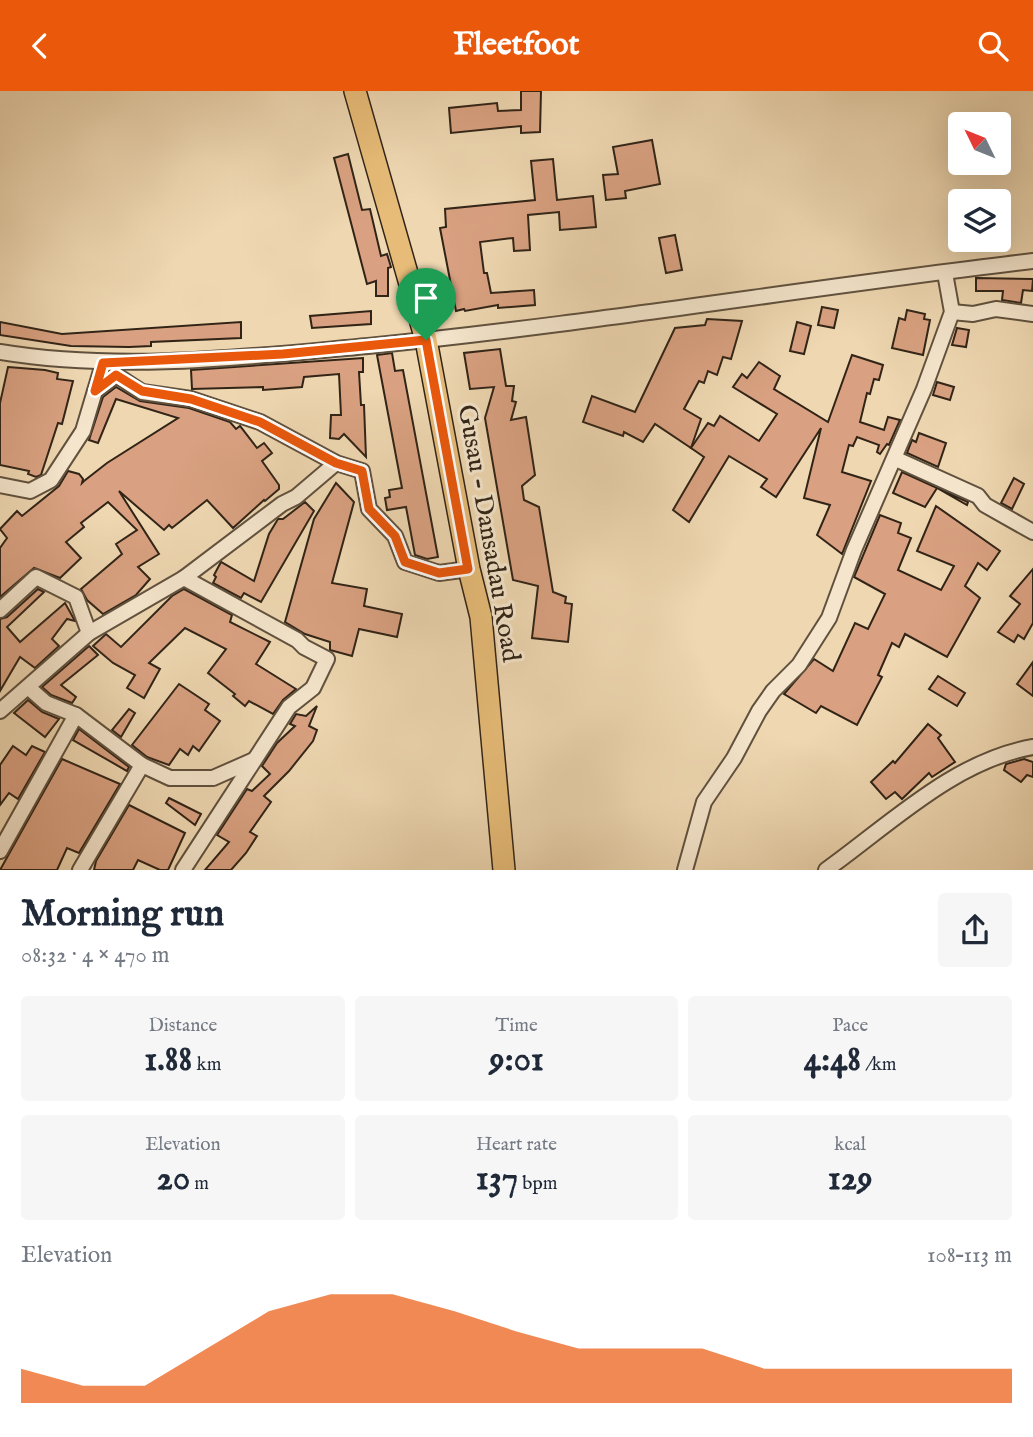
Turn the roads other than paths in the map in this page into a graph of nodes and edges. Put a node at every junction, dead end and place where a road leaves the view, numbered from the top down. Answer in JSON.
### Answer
{"nodes":[{"id":1,"x":355,"y":91,"type":"edge"},
{"id":2,"x":1033,"y":261,"type":"edge"},
{"id":3,"x":945,"y":273,"type":"junction"},
{"id":4,"x":952,"y":312,"type":"junction"},
{"id":5,"x":1033,"y":314,"type":"edge"},
{"id":6,"x":426,"y":340,"type":"junction"},
{"id":7,"x":0,"y":352,"type":"edge"},
{"id":8,"x":103,"y":363,"type":"junction"},
{"id":9,"x":95,"y":391,"type":"junction"},
{"id":10,"x":895,"y":459,"type":"junction"},
{"id":11,"x":336,"y":463,"type":"junction"},
{"id":12,"x":2,"y":490,"type":"edge"},
{"id":13,"x":1033,"y":532,"type":"edge"},
{"id":14,"x":468,"y":569,"type":"junction"},
{"id":15,"x":184,"y":578,"type":"junction"},
{"id":16,"x":0,"y":610,"type":"edge"},
{"id":17,"x":89,"y":633,"type":"junction"},
{"id":18,"x":29,"y":688,"type":"junction"},
{"id":19,"x":0,"y":711,"type":"edge"},
{"id":20,"x":76,"y":715,"type":"junction"},
{"id":21,"x":1033,"y":747,"type":"edge"},
{"id":22,"x":254,"y":760,"type":"junction"},
{"id":23,"x":142,"y":765,"type":"junction"},
{"id":24,"x":0,"y":851,"type":"edge"},
{"id":25,"x":80,"y":870,"type":"edge"},
{"id":26,"x":183,"y":870,"type":"edge"},
{"id":27,"x":504,"y":870,"type":"edge"},
{"id":28,"x":685,"y":870,"type":"edge"},
{"id":29,"x":826,"y":870,"type":"edge"}],
"edges":[{"from":1,"to":6,"type":"main road","name":"Gusau - Dansadau Road"},
{"from":2,"to":3,"type":"street"},
{"from":3,"to":4,"type":"street"},
{"from":3,"to":6,"type":"street"},
{"from":4,"to":5,"type":"street"},
{"from":4,"to":10,"type":"street"},
{"from":6,"to":8,"type":"street"},
{"from":6,"to":14,"type":"main road","name":"Gusau - Dansadau Road"},
{"from":7,"to":8,"type":"street"},
{"from":8,"to":9,"type":"street"},
{"from":9,"to":11,"type":"street"},
{"from":9,"to":12,"type":"street"},
{"from":10,"to":13,"type":"street"},
{"from":10,"to":28,"type":"street"},
{"from":11,"to":14,"type":"street"},
{"from":11,"to":15,"type":"street"},
{"from":14,"to":27,"type":"main road","name":"Gusau - Dansadau Road"},
{"from":15,"to":17,"type":"street"},
{"from":15,"to":22,"type":"street"},
{"from":16,"to":17,"type":"street"},
{"from":17,"to":18,"type":"street"},
{"from":18,"to":19,"type":"street"},
{"from":18,"to":20,"type":"street"},
{"from":20,"to":23,"type":"street"},
{"from":20,"to":24,"type":"street"},
{"from":21,"to":29,"type":"street"},
{"from":22,"to":23,"type":"street"},
{"from":22,"to":26,"type":"street"},
{"from":23,"to":25,"type":"street"}]}
